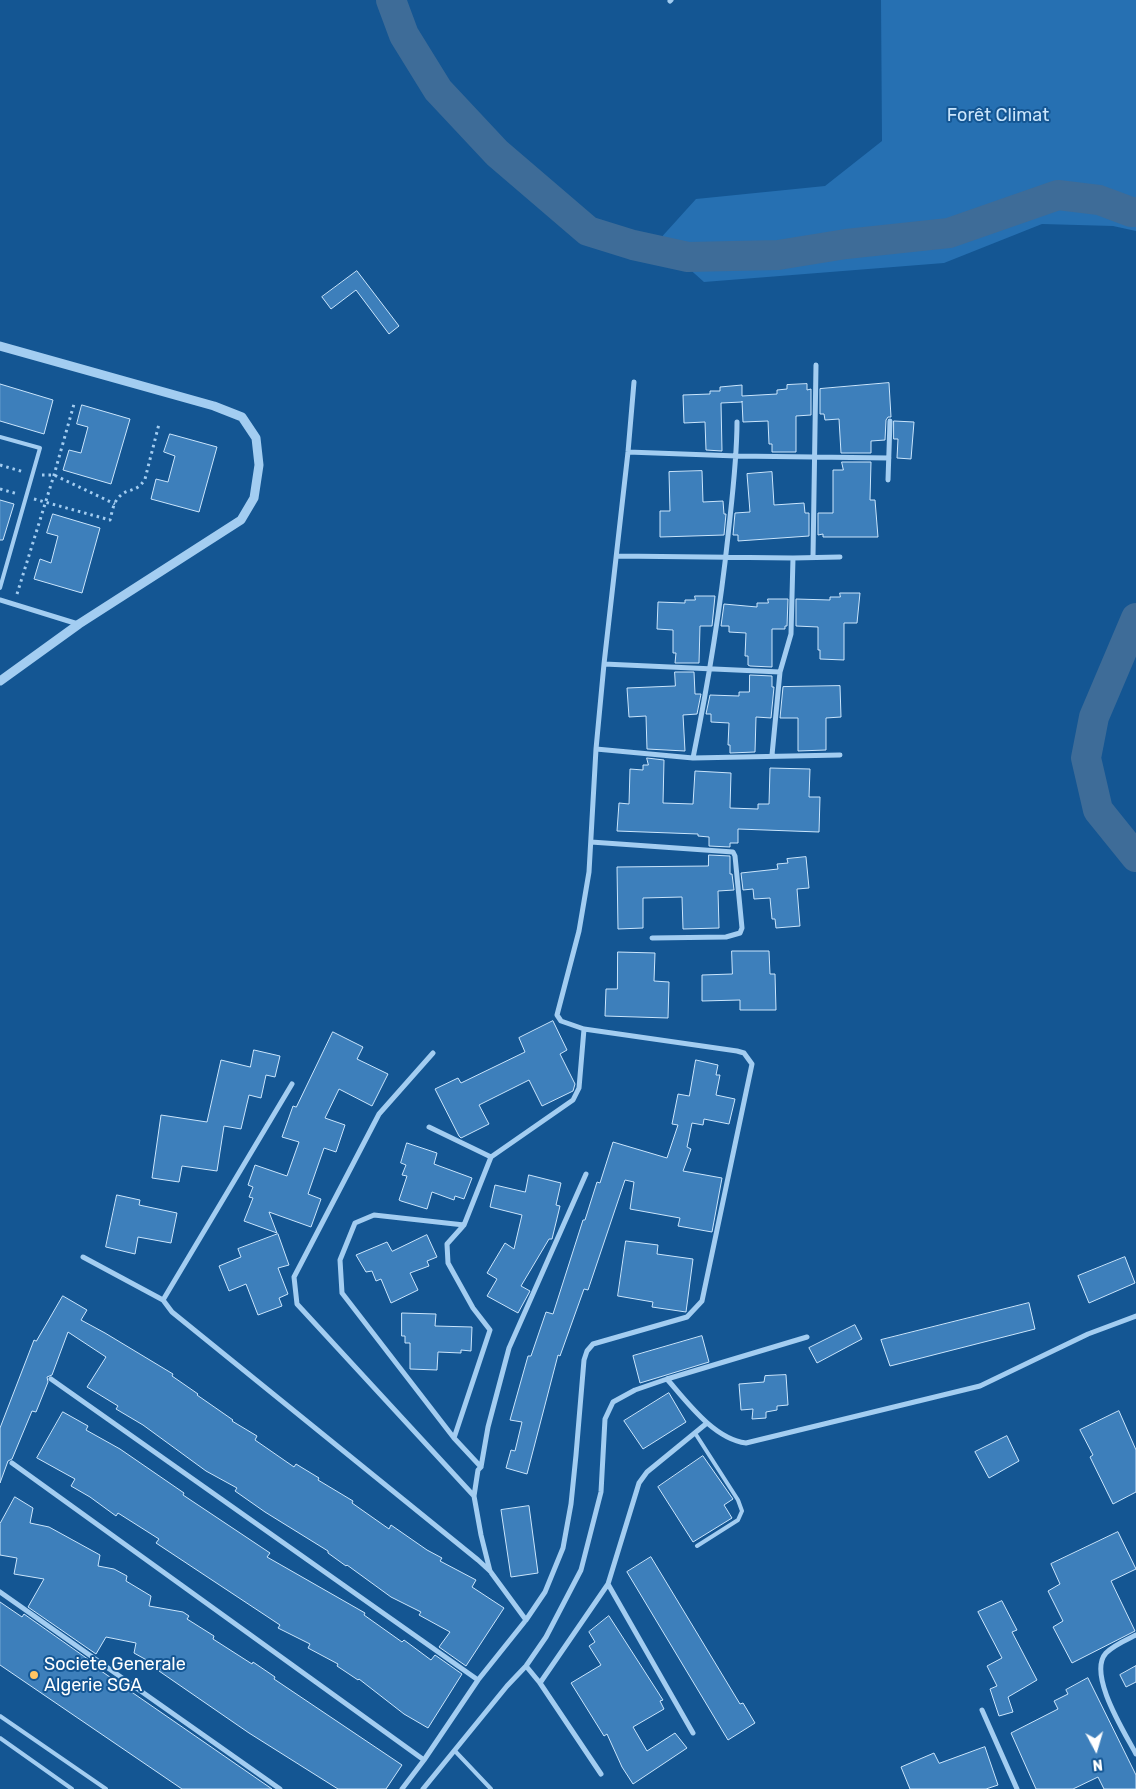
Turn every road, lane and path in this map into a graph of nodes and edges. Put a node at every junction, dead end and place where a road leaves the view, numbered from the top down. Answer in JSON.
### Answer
{"nodes":[{"id":1,"x":0,"y":346,"type":"edge"},
{"id":2,"x":816,"y":365,"type":"dead end"},
{"id":3,"x":634,"y":382,"type":"dead end"},
{"id":4,"x":74,"y":404,"type":"dead end"},
{"id":5,"x":890,"y":420,"type":"dead end"},
{"id":6,"x":736,"y":422,"type":"dead end"},
{"id":7,"x":159,"y":424,"type":"dead end"},
{"id":8,"x":0,"y":437,"type":"edge"},
{"id":9,"x":628,"y":452,"type":"junction"},
{"id":10,"x":737,"y":456,"type":"junction"},
{"id":11,"x":815,"y":457,"type":"junction"},
{"id":12,"x":889,"y":458,"type":"junction"},
{"id":13,"x":0,"y":465,"type":"edge"},
{"id":14,"x":33,"y":474,"type":"junction"},
{"id":15,"x":54,"y":475,"type":"junction"},
{"id":16,"x":888,"y":480,"type":"dead end"},
{"id":17,"x":0,"y":489,"type":"edge"},
{"id":18,"x":26,"y":496,"type":"junction"},
{"id":19,"x":46,"y":502,"type":"junction"},
{"id":20,"x":115,"y":504,"type":"junction"},
{"id":21,"x":617,"y":556,"type":"junction"},
{"id":22,"x":840,"y":556,"type":"dead end"},
{"id":23,"x":726,"y":557,"type":"junction"},
{"id":24,"x":813,"y":557,"type":"junction"},
{"id":25,"x":793,"y":558,"type":"junction"},
{"id":26,"x":0,"y":588,"type":"edge"},
{"id":27,"x":0,"y":600,"type":"edge"},
{"id":28,"x":14,"y":604,"type":"junction"},
{"id":29,"x":79,"y":624,"type":"junction"},
{"id":30,"x":604,"y":664,"type":"junction"},
{"id":31,"x":711,"y":669,"type":"junction"},
{"id":32,"x":780,"y":672,"type":"junction"},
{"id":33,"x":0,"y":681,"type":"edge"},
{"id":34,"x":596,"y":748,"type":"junction"},
{"id":35,"x":772,"y":755,"type":"junction"},
{"id":36,"x":840,"y":755,"type":"dead end"},
{"id":37,"x":693,"y":758,"type":"junction"},
{"id":38,"x":591,"y":842,"type":"junction"},
{"id":39,"x":652,"y":938,"type":"dead end"},
{"id":40,"x":584,"y":1029,"type":"junction"},
{"id":41,"x":432,"y":1053,"type":"dead end"},
{"id":42,"x":292,"y":1084,"type":"dead end"},
{"id":43,"x":429,"y":1127,"type":"dead end"},
{"id":44,"x":491,"y":1157,"type":"junction"},
{"id":45,"x":586,"y":1174,"type":"dead end"},
{"id":46,"x":464,"y":1225,"type":"junction"},
{"id":47,"x":82,"y":1257,"type":"dead end"},
{"id":48,"x":163,"y":1300,"type":"junction"},
{"id":49,"x":1136,"y":1316,"type":"edge"},
{"id":50,"x":808,"y":1337,"type":"dead end"},
{"id":51,"x":51,"y":1379,"type":"dead end"},
{"id":52,"x":667,"y":1379,"type":"junction"},
{"id":53,"x":707,"y":1423,"type":"junction"},
{"id":54,"x":695,"y":1433,"type":"junction"},
{"id":55,"x":454,"y":1438,"type":"junction"},
{"id":56,"x":12,"y":1463,"type":"dead end"},
{"id":57,"x":481,"y":1466,"type":"junction"},
{"id":58,"x":474,"y":1496,"type":"junction"},
{"id":59,"x":696,"y":1546,"type":"dead end"},
{"id":60,"x":490,"y":1571,"type":"junction"},
{"id":61,"x":608,"y":1584,"type":"junction"},
{"id":62,"x":0,"y":1592,"type":"edge"},
{"id":63,"x":526,"y":1620,"type":"junction"},
{"id":64,"x":1136,"y":1635,"type":"edge"},
{"id":65,"x":526,"y":1666,"type":"junction"},
{"id":66,"x":478,"y":1680,"type":"junction"},
{"id":67,"x":540,"y":1683,"type":"junction"},
{"id":68,"x":982,"y":1710,"type":"dead end"},
{"id":69,"x":0,"y":1716,"type":"edge"},
{"id":70,"x":693,"y":1733,"type":"dead end"},
{"id":71,"x":0,"y":1738,"type":"edge"},
{"id":72,"x":455,"y":1751,"type":"junction"},
{"id":73,"x":1136,"y":1754,"type":"edge"},
{"id":74,"x":424,"y":1760,"type":"junction"},
{"id":75,"x":602,"y":1774,"type":"dead end"},
{"id":76,"x":72,"y":1789,"type":"edge"},
{"id":77,"x":106,"y":1789,"type":"edge"},
{"id":78,"x":280,"y":1789,"type":"edge"},
{"id":79,"x":402,"y":1789,"type":"edge"},
{"id":80,"x":423,"y":1789,"type":"edge"},
{"id":81,"x":491,"y":1789,"type":"edge"},
{"id":82,"x":1017,"y":1789,"type":"edge"}],
"edges":[{"from":1,"to":29,"type":"street"},
{"from":2,"to":11,"type":"street"},
{"from":3,"to":9,"type":"street"},
{"from":4,"to":15,"type":"path"},
{"from":5,"to":12,"type":"street"},
{"from":6,"to":10,"type":"street"},
{"from":7,"to":20,"type":"path"},
{"from":8,"to":14,"type":"lane"},
{"from":9,"to":10,"type":"street"},
{"from":9,"to":21,"type":"street"},
{"from":10,"to":11,"type":"street"},
{"from":10,"to":23,"type":"street"},
{"from":11,"to":12,"type":"street"},
{"from":11,"to":24,"type":"street"},
{"from":12,"to":16,"type":"street"},
{"from":13,"to":14,"type":"path"},
{"from":14,"to":15,"type":"path"},
{"from":14,"to":18,"type":"lane"},
{"from":15,"to":19,"type":"path"},
{"from":15,"to":20,"type":"path"},
{"from":17,"to":18,"type":"path"},
{"from":18,"to":19,"type":"path"},
{"from":18,"to":26,"type":"lane"},
{"from":19,"to":20,"type":"path"},
{"from":19,"to":28,"type":"path"},
{"from":21,"to":23,"type":"street"},
{"from":21,"to":30,"type":"street"},
{"from":22,"to":24,"type":"street"},
{"from":23,"to":25,"type":"street"},
{"from":23,"to":31,"type":"street"},
{"from":24,"to":25,"type":"street"},
{"from":25,"to":32,"type":"street"},
{"from":27,"to":28,"type":"street"},
{"from":28,"to":29,"type":"street"},
{"from":29,"to":33,"type":"street"},
{"from":30,"to":31,"type":"street"},
{"from":30,"to":34,"type":"street"},
{"from":31,"to":32,"type":"street"},
{"from":31,"to":37,"type":"street"},
{"from":32,"to":35,"type":"street"},
{"from":34,"to":37,"type":"street"},
{"from":34,"to":38,"type":"street"},
{"from":35,"to":36,"type":"street"},
{"from":35,"to":37,"type":"street"},
{"from":38,"to":39,"type":"street"},
{"from":38,"to":40,"type":"street"},
{"from":40,"to":44,"type":"street"},
{"from":40,"to":63,"type":"street"},
{"from":41,"to":58,"type":"street"},
{"from":42,"to":48,"type":"street"},
{"from":43,"to":44,"type":"street"},
{"from":44,"to":46,"type":"street"},
{"from":45,"to":57,"type":"street"},
{"from":46,"to":55,"type":"street"},
{"from":46,"to":55,"type":"street"},
{"from":47,"to":48,"type":"street"},
{"from":48,"to":60,"type":"street"},
{"from":49,"to":53,"type":"street"},
{"from":50,"to":52,"type":"street"},
{"from":51,"to":66,"type":"street"},
{"from":52,"to":53,"type":"street"},
{"from":52,"to":65,"type":"street"},
{"from":53,"to":54,"type":"street"},
{"from":54,"to":59,"type":"lane"},
{"from":54,"to":61,"type":"street"},
{"from":55,"to":57,"type":"street"},
{"from":56,"to":74,"type":"street"},
{"from":57,"to":58,"type":"street"},
{"from":58,"to":60,"type":"street"},
{"from":60,"to":63,"type":"street"},
{"from":61,"to":67,"type":"street"},
{"from":61,"to":70,"type":"street"},
{"from":62,"to":78,"type":"street"},
{"from":63,"to":66,"type":"street"},
{"from":64,"to":73,"type":"street"},
{"from":65,"to":67,"type":"street"},
{"from":65,"to":72,"type":"street"},
{"from":66,"to":74,"type":"street"},
{"from":67,"to":75,"type":"street"},
{"from":68,"to":82,"type":"street"},
{"from":69,"to":77,"type":"lane"},
{"from":71,"to":76,"type":"lane"},
{"from":72,"to":80,"type":"street"},
{"from":72,"to":81,"type":"lane"},
{"from":74,"to":79,"type":"street"}]}
